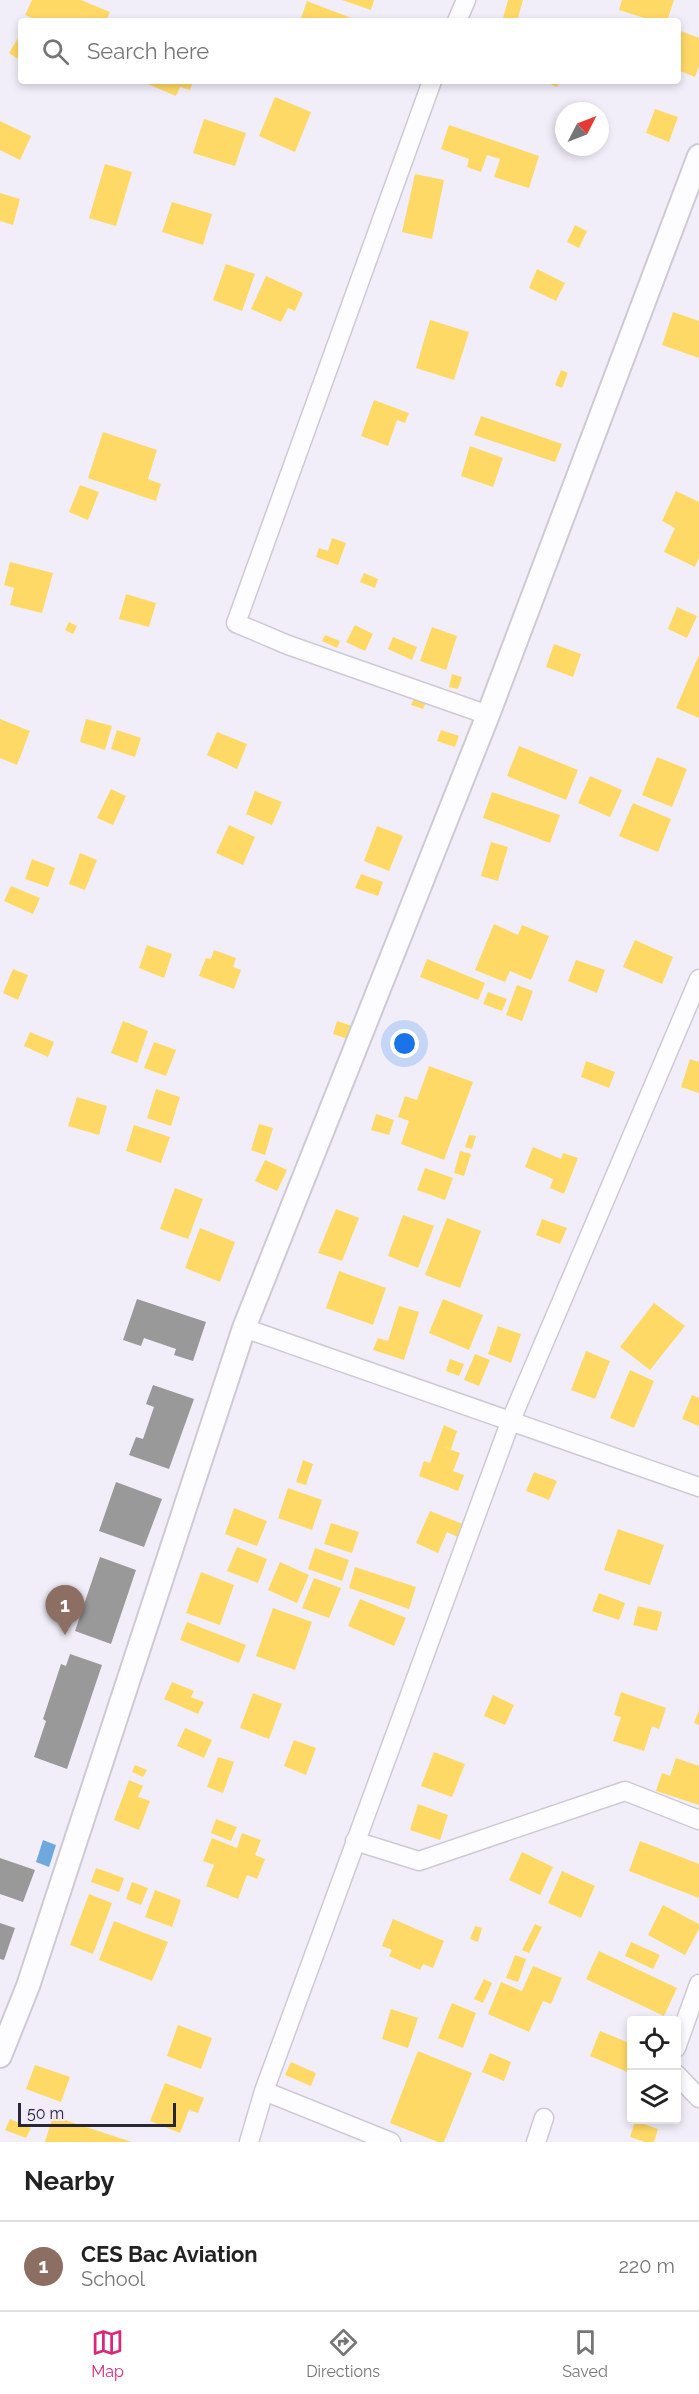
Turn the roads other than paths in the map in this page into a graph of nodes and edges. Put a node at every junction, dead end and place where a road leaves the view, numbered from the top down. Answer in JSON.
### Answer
{"nodes":[{"id":1,"x":466,"y":0,"type":"edge"},
{"id":2,"x":458,"y":18,"type":"edge"},
{"id":3,"x":431,"y":84,"type":"edge"},
{"id":4,"x":699,"y":156,"type":"edge"},
{"id":5,"x":488,"y":715,"type":"junction"},
{"id":6,"x":699,"y":979,"type":"edge"},
{"id":7,"x":244,"y":1328,"type":"junction"},
{"id":8,"x":511,"y":1420,"type":"junction"},
{"id":9,"x":699,"y":1487,"type":"edge"},
{"id":10,"x":699,"y":1820,"type":"edge"},
{"id":11,"x":355,"y":1840,"type":"junction"},
{"id":12,"x":699,"y":1984,"type":"edge"},
{"id":13,"x":681,"y":2034,"type":"edge"},
{"id":14,"x":0,"y":2056,"type":"edge"},
{"id":15,"x":681,"y":2079,"type":"edge"},
{"id":16,"x":264,"y":2091,"type":"junction"},
{"id":17,"x":699,"y":2097,"type":"edge"},
{"id":18,"x":544,"y":2118,"type":"dead end"},
{"id":19,"x":249,"y":2142,"type":"edge"},
{"id":20,"x":391,"y":2142,"type":"edge"},
{"id":21,"x":536,"y":2142,"type":"edge"}],
"edges":[{"from":1,"to":2,"type":"street"},
{"from":3,"to":5,"type":"street"},
{"from":4,"to":5,"type":"street"},
{"from":5,"to":7,"type":"street"},
{"from":6,"to":8,"type":"street"},
{"from":7,"to":8,"type":"street"},
{"from":7,"to":14,"type":"street"},
{"from":8,"to":9,"type":"street"},
{"from":8,"to":11,"type":"street"},
{"from":10,"to":11,"type":"street"},
{"from":11,"to":16,"type":"street"},
{"from":12,"to":13,"type":"street"},
{"from":15,"to":17,"type":"street"},
{"from":16,"to":19,"type":"street"},
{"from":16,"to":20,"type":"street"},
{"from":18,"to":21,"type":"street"}]}
